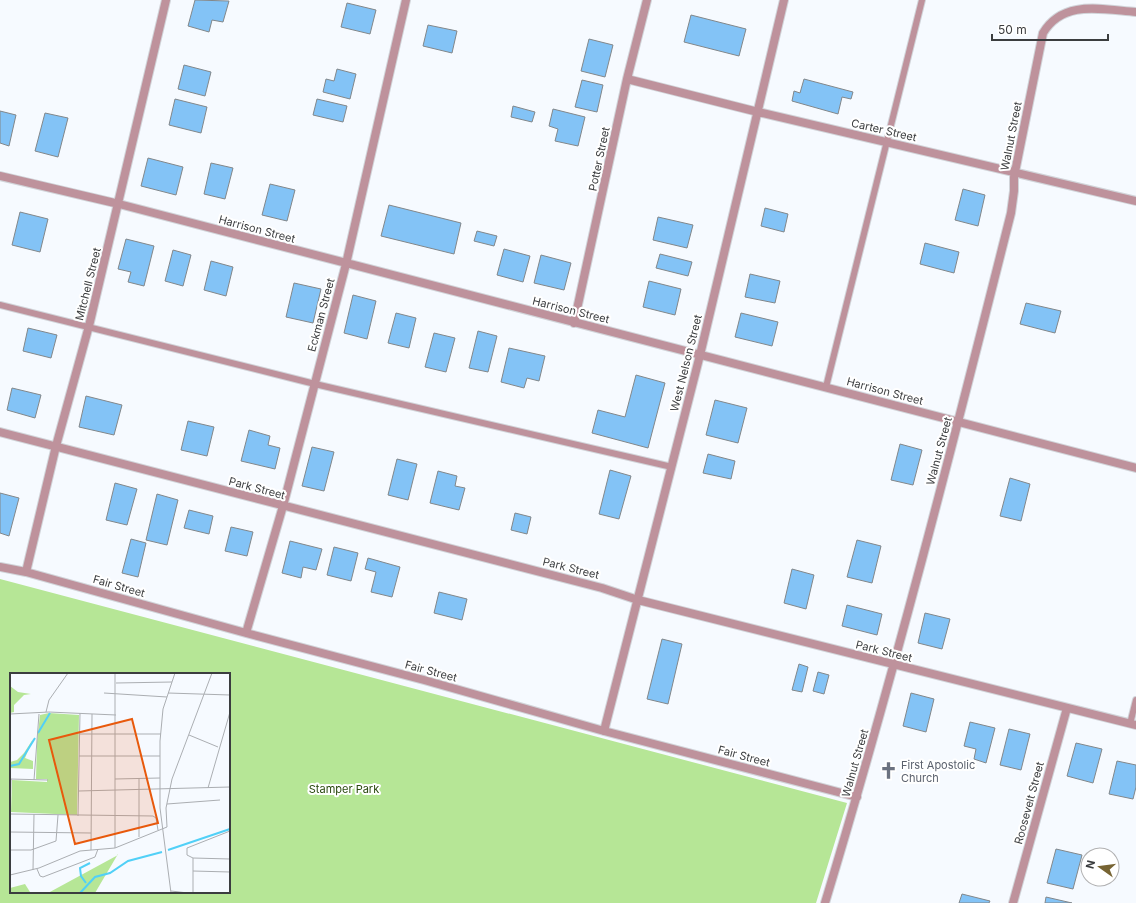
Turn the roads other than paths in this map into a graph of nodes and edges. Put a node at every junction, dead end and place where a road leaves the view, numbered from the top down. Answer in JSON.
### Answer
{"nodes":[{"id":1,"x":166,"y":0,"type":"edge"},
{"id":2,"x":406,"y":0,"type":"edge"},
{"id":3,"x":647,"y":0,"type":"edge"},
{"id":4,"x":784,"y":0,"type":"edge"},
{"id":5,"x":922,"y":0,"type":"edge"},
{"id":6,"x":1136,"y":12,"type":"edge"},
{"id":7,"x":627,"y":79,"type":"junction"},
{"id":8,"x":758,"y":112,"type":"junction"},
{"id":9,"x":887,"y":143,"type":"junction"},
{"id":10,"x":1015,"y":172,"type":"junction"},
{"id":11,"x":0,"y":176,"type":"edge"},
{"id":12,"x":1136,"y":201,"type":"edge"},
{"id":13,"x":119,"y":204,"type":"junction"},
{"id":14,"x":346,"y":264,"type":"junction"},
{"id":15,"x":0,"y":304,"type":"edge"},
{"id":16,"x":574,"y":322,"type":"junction"},
{"id":17,"x":89,"y":326,"type":"junction"},
{"id":18,"x":700,"y":355,"type":"junction"},
{"id":19,"x":314,"y":384,"type":"junction"},
{"id":20,"x":826,"y":387,"type":"junction"},
{"id":21,"x":958,"y":422,"type":"junction"},
{"id":22,"x":0,"y":432,"type":"edge"},
{"id":23,"x":56,"y":446,"type":"junction"},
{"id":24,"x":672,"y":467,"type":"junction"},
{"id":25,"x":1136,"y":468,"type":"edge"},
{"id":26,"x":283,"y":506,"type":"junction"},
{"id":27,"x":0,"y":566,"type":"edge"},
{"id":28,"x":26,"y":572,"type":"junction"},
{"id":29,"x":638,"y":600,"type":"junction"},
{"id":30,"x":246,"y":633,"type":"junction"},
{"id":31,"x":894,"y":665,"type":"junction"},
{"id":32,"x":1136,"y":700,"type":"edge"},
{"id":33,"x":1067,"y":708,"type":"junction"},
{"id":34,"x":1133,"y":725,"type":"edge"},
{"id":35,"x":604,"y":731,"type":"junction"},
{"id":36,"x":857,"y":796,"type":"junction"},
{"id":37,"x":825,"y":903,"type":"edge"},
{"id":38,"x":1012,"y":903,"type":"edge"}],
"edges":[{"from":1,"to":13,"type":"street","name":"Mitchell Street"},
{"from":2,"to":14,"type":"street","name":"Eckman Street"},
{"from":3,"to":7,"type":"street","name":"Potter Street"},
{"from":4,"to":8,"type":"street","name":"West Nelson Street"},
{"from":5,"to":9,"type":"lane"},
{"from":6,"to":10,"type":"street","name":"Walnut Street"},
{"from":7,"to":8,"type":"street","name":"Carter Street"},
{"from":7,"to":16,"type":"street","name":"Potter Street"},
{"from":8,"to":9,"type":"street","name":"Carter Street"},
{"from":8,"to":18,"type":"street","name":"West Nelson Street"},
{"from":9,"to":10,"type":"street","name":"Carter Street"},
{"from":9,"to":20,"type":"lane"},
{"from":10,"to":12,"type":"street","name":"Carter Street"},
{"from":10,"to":21,"type":"street","name":"Walnut Street"},
{"from":11,"to":13,"type":"street","name":"Harrison Street"},
{"from":13,"to":14,"type":"street","name":"Harrison Street"},
{"from":13,"to":17,"type":"street","name":"Mitchell Street"},
{"from":14,"to":16,"type":"street","name":"Harrison Street"},
{"from":14,"to":19,"type":"street","name":"Eckman Street"},
{"from":15,"to":17,"type":"lane"},
{"from":16,"to":18,"type":"street","name":"Harrison Street"},
{"from":17,"to":19,"type":"lane"},
{"from":17,"to":23,"type":"street","name":"Mitchell Street"},
{"from":18,"to":20,"type":"street","name":"Harrison Street"},
{"from":18,"to":24,"type":"street","name":"West Nelson Street"},
{"from":19,"to":24,"type":"lane"},
{"from":19,"to":26,"type":"street","name":"Eckman Street"},
{"from":20,"to":21,"type":"street","name":"Harrison Street"},
{"from":21,"to":25,"type":"street","name":"Harrison Street"},
{"from":21,"to":31,"type":"street","name":"Walnut Street"},
{"from":22,"to":23,"type":"street","name":"Park Street"},
{"from":23,"to":26,"type":"street","name":"Park Street"},
{"from":23,"to":28,"type":"street","name":"Mitchell Street"},
{"from":24,"to":29,"type":"street","name":"West Nelson Street"},
{"from":26,"to":29,"type":"street","name":"Park Street"},
{"from":26,"to":30,"type":"street","name":"Eckman Street"},
{"from":27,"to":28,"type":"street","name":"Fair Street"},
{"from":28,"to":30,"type":"street","name":"Fair Street"},
{"from":29,"to":31,"type":"street","name":"Park Street"},
{"from":29,"to":35,"type":"street","name":"West Nelson Street"},
{"from":30,"to":35,"type":"street","name":"Fair Street"},
{"from":31,"to":33,"type":"street","name":"Park Street"},
{"from":31,"to":36,"type":"street","name":"Walnut Street"},
{"from":32,"to":34,"type":"lane"},
{"from":33,"to":34,"type":"street","name":"Park Street"},
{"from":33,"to":38,"type":"street","name":"Roosevelt Street"},
{"from":35,"to":36,"type":"street","name":"Fair Street"},
{"from":36,"to":37,"type":"street","name":"Walnut Street"}]}
